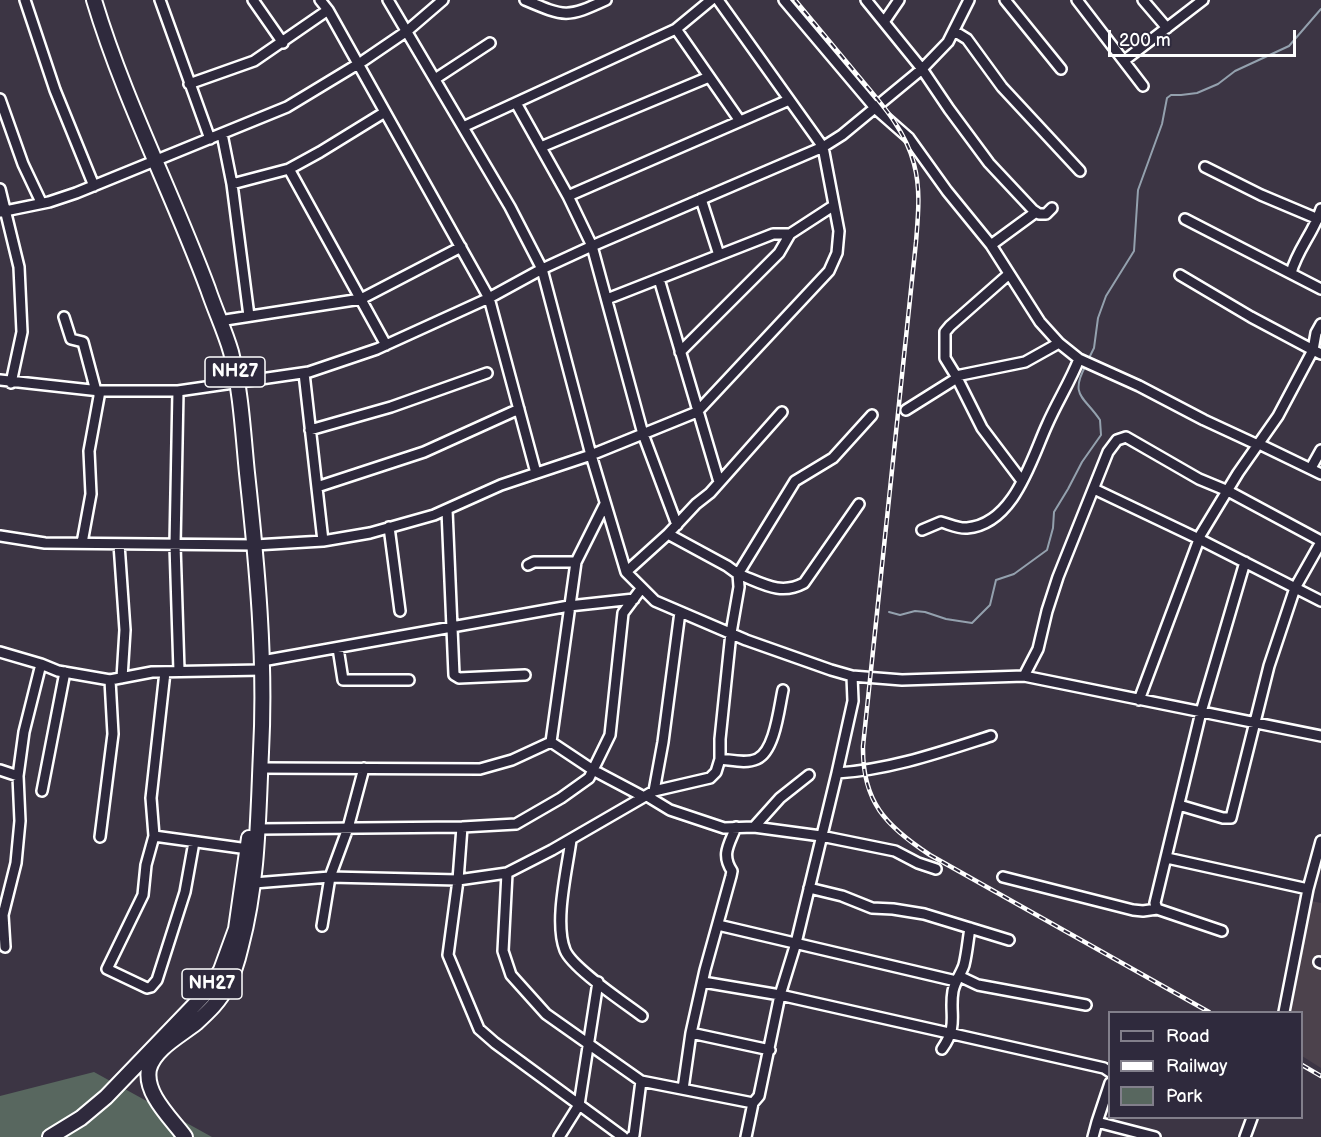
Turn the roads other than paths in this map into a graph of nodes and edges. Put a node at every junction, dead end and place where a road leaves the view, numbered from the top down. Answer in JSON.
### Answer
{"nodes":[{"id":1,"x":25,"y":0,"type":"edge"},
{"id":2,"x":94,"y":0,"type":"edge"},
{"id":3,"x":161,"y":0,"type":"edge"},
{"id":4,"x":253,"y":0,"type":"edge"},
{"id":5,"x":320,"y":0,"type":"edge"},
{"id":6,"x":388,"y":0,"type":"edge"},
{"id":7,"x":443,"y":0,"type":"edge"},
{"id":8,"x":525,"y":0,"type":"edge"},
{"id":9,"x":606,"y":0,"type":"edge"},
{"id":10,"x":711,"y":0,"type":"edge"},
{"id":11,"x":718,"y":0,"type":"edge"},
{"id":12,"x":784,"y":0,"type":"edge"},
{"id":13,"x":866,"y":0,"type":"edge"},
{"id":14,"x":899,"y":0,"type":"edge"},
{"id":15,"x":969,"y":0,"type":"edge"},
{"id":16,"x":1005,"y":0,"type":"edge"},
{"id":17,"x":1077,"y":0,"type":"edge"},
{"id":18,"x":1143,"y":0,"type":"edge"},
{"id":19,"x":1203,"y":0,"type":"edge"},
{"id":20,"x":328,"y":10,"type":"junction"},
{"id":21,"x":884,"y":22,"type":"junction"},
{"id":22,"x":1167,"y":28,"type":"junction"},
{"id":23,"x":676,"y":29,"type":"junction"},
{"id":24,"x":407,"y":31,"type":"junction"},
{"id":25,"x":954,"y":31,"type":"junction"},
{"id":26,"x":283,"y":43,"type":"junction"},
{"id":27,"x":490,"y":43,"type":"dead end"},
{"id":28,"x":1125,"y":60,"type":"junction"},
{"id":29,"x":358,"y":63,"type":"junction"},
{"id":30,"x":922,"y":69,"type":"junction"},
{"id":31,"x":1061,"y":69,"type":"dead end"},
{"id":32,"x":709,"y":77,"type":"junction"},
{"id":33,"x":435,"y":79,"type":"junction"},
{"id":34,"x":189,"y":84,"type":"junction"},
{"id":35,"x":1143,"y":86,"type":"dead end"},
{"id":36,"x":0,"y":99,"type":"edge"},
{"id":37,"x":789,"y":99,"type":"junction"},
{"id":38,"x":516,"y":103,"type":"junction"},
{"id":39,"x":876,"y":109,"type":"junction"},
{"id":40,"x":385,"y":112,"type":"junction"},
{"id":41,"x":741,"y":120,"type":"junction"},
{"id":42,"x":463,"y":128,"type":"junction"},
{"id":43,"x":222,"y":134,"type":"junction"},
{"id":44,"x":210,"y":139,"type":"junction"},
{"id":45,"x":541,"y":147,"type":"junction"},
{"id":46,"x":823,"y":147,"type":"junction"},
{"id":47,"x":154,"y":161,"type":"junction"},
{"id":48,"x":1205,"y":167,"type":"dead end"},
{"id":49,"x":289,"y":169,"type":"junction"},
{"id":50,"x":1080,"y":171,"type":"dead end"},
{"id":51,"x":232,"y":184,"type":"junction"},
{"id":52,"x":94,"y":186,"type":"junction"},
{"id":53,"x":0,"y":189,"type":"edge"},
{"id":54,"x":568,"y":196,"type":"junction"},
{"id":55,"x":701,"y":199,"type":"junction"},
{"id":56,"x":41,"y":202,"type":"junction"},
{"id":57,"x":833,"y":206,"type":"junction"},
{"id":58,"x":1052,"y":208,"type":"dead end"},
{"id":59,"x":3,"y":211,"type":"edge"},
{"id":60,"x":1036,"y":212,"type":"junction"},
{"id":61,"x":1320,"y":214,"type":"edge"},
{"id":62,"x":1185,"y":219,"type":"dead end"},
{"id":63,"x":790,"y":234,"type":"junction"},
{"id":64,"x":991,"y":245,"type":"junction"},
{"id":65,"x":592,"y":246,"type":"junction"},
{"id":66,"x":461,"y":247,"type":"junction"},
{"id":67,"x":719,"y":255,"type":"junction"},
{"id":68,"x":542,"y":269,"type":"junction"},
{"id":69,"x":1290,"y":273,"type":"junction"},
{"id":70,"x":1010,"y":274,"type":"junction"},
{"id":71,"x":1180,"y":275,"type":"dead end"},
{"id":72,"x":659,"y":279,"type":"junction"},
{"id":73,"x":1321,"y":289,"type":"edge"},
{"id":74,"x":489,"y":298,"type":"junction"},
{"id":75,"x":361,"y":299,"type":"junction"},
{"id":76,"x":607,"y":299,"type":"junction"},
{"id":77,"x":249,"y":316,"type":"junction"},
{"id":78,"x":64,"y":317,"type":"dead end"},
{"id":79,"x":219,"y":321,"type":"junction"},
{"id":80,"x":1321,"y":324,"type":"edge"},
{"id":81,"x":1059,"y":343,"type":"junction"},
{"id":82,"x":386,"y":345,"type":"junction"},
{"id":83,"x":680,"y":352,"type":"junction"},
{"id":84,"x":1317,"y":352,"type":"edge"},
{"id":85,"x":1085,"y":360,"type":"junction"},
{"id":86,"x":304,"y":373,"type":"junction"},
{"id":87,"x":487,"y":373,"type":"dead end"},
{"id":88,"x":957,"y":377,"type":"junction"},
{"id":89,"x":0,"y":380,"type":"edge"},
{"id":90,"x":238,"y":382,"type":"junction"},
{"id":91,"x":11,"y":383,"type":"junction"},
{"id":92,"x":98,"y":391,"type":"junction"},
{"id":93,"x":178,"y":392,"type":"junction"},
{"id":94,"x":519,"y":409,"type":"junction"},
{"id":95,"x":906,"y":411,"type":"dead end"},
{"id":96,"x":698,"y":412,"type":"junction"},
{"id":97,"x":782,"y":412,"type":"dead end"},
{"id":98,"x":873,"y":416,"type":"dead end"},
{"id":99,"x":310,"y":430,"type":"junction"},
{"id":100,"x":643,"y":434,"type":"junction"},
{"id":101,"x":1258,"y":445,"type":"junction"},
{"id":102,"x":1321,"y":450,"type":"edge"},
{"id":103,"x":591,"y":455,"type":"junction"},
{"id":104,"x":1311,"y":468,"type":"junction"},
{"id":105,"x":536,"y":473,"type":"junction"},
{"id":106,"x":1321,"y":474,"type":"edge"},
{"id":107,"x":1022,"y":481,"type":"junction"},
{"id":108,"x":718,"y":482,"type":"junction"},
{"id":109,"x":317,"y":487,"type":"junction"},
{"id":110,"x":1094,"y":489,"type":"junction"},
{"id":111,"x":1228,"y":491,"type":"junction"},
{"id":112,"x":605,"y":504,"type":"junction"},
{"id":113,"x":859,"y":504,"type":"dead end"},
{"id":114,"x":447,"y":510,"type":"junction"},
{"id":115,"x":677,"y":525,"type":"junction"},
{"id":116,"x":389,"y":527,"type":"junction"},
{"id":117,"x":922,"y":530,"type":"dead end"},
{"id":118,"x":669,"y":534,"type":"junction"},
{"id":119,"x":0,"y":536,"type":"edge"},
{"id":120,"x":1199,"y":538,"type":"junction"},
{"id":121,"x":1321,"y":541,"type":"edge"},
{"id":122,"x":323,"y":542,"type":"junction"},
{"id":123,"x":82,"y":543,"type":"junction"},
{"id":124,"x":119,"y":544,"type":"junction"},
{"id":125,"x":175,"y":545,"type":"junction"},
{"id":126,"x":255,"y":545,"type":"junction"},
{"id":127,"x":576,"y":562,"type":"junction"},
{"id":128,"x":1245,"y":562,"type":"junction"},
{"id":129,"x":528,"y":565,"type":"dead end"},
{"id":130,"x":626,"y":572,"type":"junction"},
{"id":131,"x":738,"y":574,"type":"junction"},
{"id":132,"x":1295,"y":588,"type":"junction"},
{"id":133,"x":641,"y":589,"type":"junction"},
{"id":134,"x":634,"y":599,"type":"junction"},
{"id":135,"x":1321,"y":601,"type":"edge"},
{"id":136,"x":569,"y":606,"type":"junction"},
{"id":137,"x":400,"y":611,"type":"dead end"},
{"id":138,"x":680,"y":612,"type":"junction"},
{"id":139,"x":452,"y":628,"type":"junction"},
{"id":140,"x":732,"y":633,"type":"junction"},
{"id":141,"x":338,"y":648,"type":"junction"},
{"id":142,"x":0,"y":652,"type":"edge"},
{"id":143,"x":41,"y":664,"type":"junction"},
{"id":144,"x":262,"y":666,"type":"junction"},
{"id":145,"x":179,"y":671,"type":"junction"},
{"id":146,"x":65,"y":672,"type":"junction"},
{"id":147,"x":165,"y":672,"type":"junction"},
{"id":148,"x":525,"y":675,"type":"dead end"},
{"id":149,"x":852,"y":676,"type":"junction"},
{"id":150,"x":1024,"y":676,"type":"junction"},
{"id":151,"x":122,"y":678,"type":"junction"},
{"id":152,"x":110,"y":680,"type":"junction"},
{"id":153,"x":409,"y":680,"type":"dead end"},
{"id":154,"x":783,"y":690,"type":"dead end"},
{"id":155,"x":1139,"y":699,"type":"junction"},
{"id":156,"x":1201,"y":712,"type":"junction"},
{"id":157,"x":1254,"y":722,"type":"junction"},
{"id":158,"x":991,"y":736,"type":"dead end"},
{"id":159,"x":1321,"y":736,"type":"edge"},
{"id":160,"x":551,"y":742,"type":"junction"},
{"id":161,"x":720,"y":759,"type":"junction"},
{"id":162,"x":260,"y":768,"type":"junction"},
{"id":163,"x":364,"y":768,"type":"junction"},
{"id":164,"x":0,"y":770,"type":"edge"},
{"id":165,"x":593,"y":770,"type":"junction"},
{"id":166,"x":837,"y":773,"type":"junction"},
{"id":167,"x":809,"y":775,"type":"dead end"},
{"id":168,"x":18,"y":776,"type":"junction"},
{"id":169,"x":42,"y":791,"type":"dead end"},
{"id":170,"x":648,"y":795,"type":"junction"},
{"id":171,"x":1179,"y":805,"type":"junction"},
{"id":172,"x":462,"y":827,"type":"junction"},
{"id":173,"x":736,"y":827,"type":"junction"},
{"id":174,"x":754,"y":827,"type":"junction"},
{"id":175,"x":348,"y":828,"type":"junction"},
{"id":176,"x":259,"y":829,"type":"junction"},
{"id":177,"x":154,"y":836,"type":"junction"},
{"id":178,"x":821,"y":836,"type":"junction"},
{"id":179,"x":100,"y":837,"type":"dead end"},
{"id":180,"x":571,"y":840,"type":"junction"},
{"id":181,"x":1321,"y":841,"type":"edge"},
{"id":182,"x":194,"y":842,"type":"junction"},
{"id":183,"x":248,"y":849,"type":"junction"},
{"id":184,"x":1167,"y":858,"type":"junction"},
{"id":185,"x":1317,"y":868,"type":"edge"},
{"id":186,"x":936,"y":869,"type":"dead end"},
{"id":187,"x":507,"y":873,"type":"junction"},
{"id":188,"x":1003,"y":877,"type":"dead end"},
{"id":189,"x":330,"y":878,"type":"junction"},
{"id":190,"x":458,"y":880,"type":"junction"},
{"id":191,"x":254,"y":883,"type":"junction"},
{"id":192,"x":809,"y":888,"type":"junction"},
{"id":193,"x":1308,"y":889,"type":"junction"},
{"id":194,"x":1157,"y":909,"type":"junction"},
{"id":195,"x":718,"y":925,"type":"junction"},
{"id":196,"x":322,"y":926,"type":"dead end"},
{"id":197,"x":970,"y":928,"type":"junction"},
{"id":198,"x":1222,"y":931,"type":"dead end"},
{"id":199,"x":1009,"y":940,"type":"dead end"},
{"id":200,"x":796,"y":943,"type":"junction"},
{"id":201,"x":5,"y":947,"type":"dead end"},
{"id":202,"x":958,"y":979,"type":"junction"},
{"id":203,"x":598,"y":982,"type":"junction"},
{"id":204,"x":703,"y":982,"type":"junction"},
{"id":205,"x":780,"y":995,"type":"junction"},
{"id":206,"x":1086,"y":1005,"type":"dead end"},
{"id":207,"x":1284,"y":1011,"type":"edge"},
{"id":208,"x":642,"y":1016,"type":"dead end"},
{"id":209,"x":691,"y":1032,"type":"junction"},
{"id":210,"x":951,"y":1034,"type":"junction"},
{"id":211,"x":590,"y":1044,"type":"junction"},
{"id":212,"x":942,"y":1049,"type":"dead end"},
{"id":213,"x":770,"y":1050,"type":"junction"},
{"id":214,"x":1108,"y":1071,"type":"edge"},
{"id":215,"x":641,"y":1081,"type":"junction"},
{"id":216,"x":683,"y":1089,"type":"junction"},
{"id":217,"x":1108,"y":1089,"type":"edge"},
{"id":218,"x":753,"y":1103,"type":"junction"},
{"id":219,"x":579,"y":1105,"type":"junction"},
{"id":220,"x":1252,"y":1119,"type":"edge"},
{"id":221,"x":1097,"y":1122,"type":"junction"},
{"id":222,"x":50,"y":1137,"type":"edge"},
{"id":223,"x":185,"y":1137,"type":"edge"},
{"id":224,"x":559,"y":1137,"type":"edge"},
{"id":225,"x":623,"y":1137,"type":"edge"},
{"id":226,"x":631,"y":1137,"type":"edge"},
{"id":227,"x":746,"y":1137,"type":"edge"},
{"id":228,"x":1093,"y":1137,"type":"edge"},
{"id":229,"x":1155,"y":1137,"type":"edge"},
{"id":230,"x":1245,"y":1137,"type":"edge"}],
"edges":[{"from":1,"to":52,"type":"street"},
{"from":2,"to":47,"type":"highway","number":"NH27"},
{"from":3,"to":34,"type":"street"},
{"from":4,"to":26,"type":"street"},
{"from":5,"to":20,"type":"street"},
{"from":6,"to":24,"type":"street"},
{"from":7,"to":24,"type":"street"},
{"from":8,"to":9,"type":"street"},
{"from":10,"to":23,"type":"street"},
{"from":11,"to":37,"type":"street"},
{"from":12,"to":39,"type":"street"},
{"from":13,"to":21,"type":"street"},
{"from":14,"to":21,"type":"street"},
{"from":15,"to":25,"type":"street"},
{"from":16,"to":31,"type":"street"},
{"from":17,"to":28,"type":"street"},
{"from":18,"to":22,"type":"street"},
{"from":19,"to":22,"type":"street"},
{"from":20,"to":26,"type":"street"},
{"from":20,"to":29,"type":"street"},
{"from":21,"to":30,"type":"street"},
{"from":22,"to":28,"type":"street"},
{"from":23,"to":32,"type":"street"},
{"from":23,"to":38,"type":"street"},
{"from":24,"to":29,"type":"street"},
{"from":24,"to":33,"type":"street"},
{"from":25,"to":30,"type":"street"},
{"from":25,"to":50,"type":"street"},
{"from":26,"to":34,"type":"street"},
{"from":27,"to":33,"type":"street"},
{"from":28,"to":35,"type":"street"},
{"from":29,"to":40,"type":"street"},
{"from":29,"to":43,"type":"street"},
{"from":30,"to":39,"type":"street"},
{"from":30,"to":60,"type":"street"},
{"from":32,"to":41,"type":"street"},
{"from":32,"to":45,"type":"street"},
{"from":33,"to":42,"type":"street"},
{"from":34,"to":44,"type":"street"},
{"from":36,"to":56,"type":"street"},
{"from":37,"to":41,"type":"street"},
{"from":37,"to":46,"type":"street"},
{"from":38,"to":42,"type":"street"},
{"from":38,"to":45,"type":"street"},
{"from":39,"to":46,"type":"street"},
{"from":39,"to":64,"type":"street"},
{"from":40,"to":49,"type":"street"},
{"from":40,"to":66,"type":"street"},
{"from":41,"to":54,"type":"street"},
{"from":42,"to":68,"type":"street"},
{"from":43,"to":44,"type":"street"},
{"from":43,"to":51,"type":"street"},
{"from":44,"to":47,"type":"street"},
{"from":45,"to":54,"type":"street"},
{"from":46,"to":55,"type":"street"},
{"from":46,"to":57,"type":"street"},
{"from":47,"to":52,"type":"street"},
{"from":47,"to":79,"type":"highway","number":"NH27"},
{"from":48,"to":61,"type":"street"},
{"from":49,"to":51,"type":"street"},
{"from":49,"to":75,"type":"street"},
{"from":51,"to":77,"type":"street"},
{"from":52,"to":56,"type":"street"},
{"from":53,"to":59,"type":"street"},
{"from":54,"to":65,"type":"street"},
{"from":55,"to":65,"type":"street"},
{"from":55,"to":67,"type":"street"},
{"from":56,"to":59,"type":"street"},
{"from":57,"to":63,"type":"street"},
{"from":57,"to":96,"type":"street"},
{"from":58,"to":60,"type":"street"},
{"from":59,"to":91,"type":"street"},
{"from":60,"to":64,"type":"street"},
{"from":61,"to":69,"type":"street"},
{"from":62,"to":69,"type":"street"},
{"from":63,"to":67,"type":"street"},
{"from":63,"to":83,"type":"street"},
{"from":64,"to":70,"type":"street"},
{"from":65,"to":68,"type":"street"},
{"from":65,"to":76,"type":"street"},
{"from":66,"to":74,"type":"street"},
{"from":66,"to":75,"type":"street"},
{"from":67,"to":72,"type":"street"},
{"from":68,"to":74,"type":"street"},
{"from":68,"to":103,"type":"street"},
{"from":69,"to":73,"type":"street"},
{"from":70,"to":81,"type":"street"},
{"from":70,"to":88,"type":"street"},
{"from":71,"to":84,"type":"street"},
{"from":72,"to":76,"type":"street"},
{"from":72,"to":83,"type":"street"},
{"from":74,"to":82,"type":"street"},
{"from":74,"to":94,"type":"street"},
{"from":75,"to":77,"type":"street"},
{"from":75,"to":82,"type":"street"},
{"from":76,"to":100,"type":"street"},
{"from":77,"to":79,"type":"street"},
{"from":78,"to":92,"type":"street"},
{"from":79,"to":90,"type":"highway","number":"NH27"},
{"from":80,"to":84,"type":"street"},
{"from":81,"to":85,"type":"street"},
{"from":81,"to":88,"type":"street"},
{"from":82,"to":86,"type":"street"},
{"from":83,"to":96,"type":"street"},
{"from":84,"to":101,"type":"street"},
{"from":85,"to":101,"type":"street"},
{"from":85,"to":107,"type":"street"},
{"from":86,"to":90,"type":"street"},
{"from":86,"to":99,"type":"street"},
{"from":87,"to":99,"type":"street"},
{"from":88,"to":95,"type":"street"},
{"from":88,"to":107,"type":"street"},
{"from":89,"to":91,"type":"street"},
{"from":90,"to":93,"type":"street"},
{"from":90,"to":126,"type":"highway","number":"NH27"},
{"from":91,"to":92,"type":"street"},
{"from":92,"to":93,"type":"street"},
{"from":92,"to":123,"type":"street"},
{"from":93,"to":125,"type":"street"},
{"from":94,"to":105,"type":"street"},
{"from":94,"to":109,"type":"street"},
{"from":96,"to":100,"type":"street"},
{"from":96,"to":108,"type":"street"},
{"from":97,"to":108,"type":"street"},
{"from":98,"to":131,"type":"street"},
{"from":99,"to":109,"type":"street"},
{"from":100,"to":103,"type":"street"},
{"from":100,"to":115,"type":"street"},
{"from":101,"to":104,"type":"street"},
{"from":101,"to":111,"type":"street"},
{"from":102,"to":104,"type":"street"},
{"from":103,"to":105,"type":"street"},
{"from":103,"to":112,"type":"street"},
{"from":104,"to":106,"type":"street"},
{"from":105,"to":114,"type":"street"},
{"from":107,"to":117,"type":"street"},
{"from":108,"to":115,"type":"street"},
{"from":109,"to":122,"type":"street"},
{"from":110,"to":111,"type":"street"},
{"from":110,"to":120,"type":"street"},
{"from":110,"to":150,"type":"street"},
{"from":111,"to":120,"type":"street"},
{"from":111,"to":121,"type":"street"},
{"from":112,"to":127,"type":"street"},
{"from":112,"to":130,"type":"street"},
{"from":113,"to":131,"type":"street"},
{"from":114,"to":116,"type":"street"},
{"from":114,"to":139,"type":"street"},
{"from":115,"to":118,"type":"street"},
{"from":116,"to":122,"type":"street"},
{"from":116,"to":137,"type":"street"},
{"from":118,"to":130,"type":"street"},
{"from":118,"to":131,"type":"street"},
{"from":119,"to":123,"type":"street"},
{"from":120,"to":128,"type":"street"},
{"from":120,"to":155,"type":"street"},
{"from":121,"to":132,"type":"street"},
{"from":122,"to":126,"type":"street"},
{"from":123,"to":124,"type":"street"},
{"from":124,"to":125,"type":"street"},
{"from":124,"to":151,"type":"street"},
{"from":125,"to":126,"type":"street"},
{"from":125,"to":145,"type":"street"},
{"from":126,"to":144,"type":"highway","number":"NH27"},
{"from":127,"to":129,"type":"street"},
{"from":127,"to":136,"type":"street"},
{"from":128,"to":132,"type":"street"},
{"from":128,"to":156,"type":"street"},
{"from":130,"to":133,"type":"street"},
{"from":131,"to":140,"type":"street"},
{"from":132,"to":135,"type":"street"},
{"from":132,"to":157,"type":"street"},
{"from":133,"to":134,"type":"street"},
{"from":133,"to":138,"type":"street"},
{"from":134,"to":136,"type":"street"},
{"from":134,"to":165,"type":"street"},
{"from":136,"to":139,"type":"street"},
{"from":136,"to":160,"type":"street"},
{"from":138,"to":140,"type":"street"},
{"from":138,"to":170,"type":"street"},
{"from":139,"to":141,"type":"street"},
{"from":139,"to":148,"type":"street"},
{"from":140,"to":149,"type":"street"},
{"from":140,"to":161,"type":"street"},
{"from":141,"to":144,"type":"street"},
{"from":141,"to":153,"type":"street"},
{"from":142,"to":143,"type":"street"},
{"from":143,"to":146,"type":"street"},
{"from":143,"to":168,"type":"street"},
{"from":144,"to":145,"type":"street"},
{"from":144,"to":162,"type":"highway","number":"NH27"},
{"from":145,"to":147,"type":"street"},
{"from":146,"to":152,"type":"street"},
{"from":146,"to":169,"type":"street"},
{"from":147,"to":151,"type":"street"},
{"from":147,"to":177,"type":"street"},
{"from":149,"to":150,"type":"street"},
{"from":149,"to":166,"type":"street"},
{"from":150,"to":155,"type":"street"},
{"from":151,"to":152,"type":"street"},
{"from":152,"to":179,"type":"street"},
{"from":154,"to":161,"type":"street"},
{"from":155,"to":156,"type":"street"},
{"from":156,"to":157,"type":"street"},
{"from":156,"to":171,"type":"street"},
{"from":157,"to":159,"type":"street"},
{"from":157,"to":171,"type":"street"},
{"from":158,"to":166,"type":"street"},
{"from":160,"to":163,"type":"street"},
{"from":160,"to":165,"type":"street"},
{"from":161,"to":170,"type":"street"},
{"from":162,"to":163,"type":"street"},
{"from":162,"to":176,"type":"highway","number":"NH27"},
{"from":162,"to":183,"type":"highway","number":"NH27"},
{"from":163,"to":175,"type":"street"},
{"from":164,"to":168,"type":"street"},
{"from":165,"to":170,"type":"street"},
{"from":165,"to":172,"type":"street"},
{"from":166,"to":178,"type":"street"},
{"from":167,"to":174,"type":"street"},
{"from":168,"to":201,"type":"street"},
{"from":170,"to":173,"type":"street"},
{"from":170,"to":180,"type":"street"},
{"from":171,"to":184,"type":"street"},
{"from":172,"to":175,"type":"street"},
{"from":172,"to":190,"type":"street"},
{"from":173,"to":174,"type":"street"},
{"from":173,"to":195,"type":"street"},
{"from":174,"to":178,"type":"street"},
{"from":175,"to":176,"type":"street"},
{"from":175,"to":189,"type":"street"},
{"from":176,"to":191,"type":"highway","number":"NH27"},
{"from":177,"to":182,"type":"street"},
{"from":177,"to":182,"type":"street"},
{"from":178,"to":186,"type":"street"},
{"from":178,"to":192,"type":"street"},
{"from":180,"to":187,"type":"street"},
{"from":180,"to":203,"type":"street"},
{"from":181,"to":185,"type":"street"},
{"from":182,"to":183,"type":"street"},
{"from":183,"to":222,"type":"highway","number":"NH27"},
{"from":184,"to":193,"type":"street"},
{"from":184,"to":194,"type":"street"},
{"from":185,"to":193,"type":"street"},
{"from":187,"to":190,"type":"street"},
{"from":187,"to":211,"type":"street"},
{"from":188,"to":194,"type":"street"},
{"from":189,"to":190,"type":"street"},
{"from":189,"to":191,"type":"street"},
{"from":189,"to":196,"type":"street"},
{"from":190,"to":219,"type":"street"},
{"from":191,"to":223,"type":"highway","number":"NH27"},
{"from":192,"to":197,"type":"street"},
{"from":192,"to":200,"type":"street"},
{"from":193,"to":207,"type":"street"},
{"from":194,"to":198,"type":"street"},
{"from":195,"to":200,"type":"street"},
{"from":195,"to":204,"type":"street"},
{"from":197,"to":199,"type":"street"},
{"from":197,"to":202,"type":"street"},
{"from":200,"to":202,"type":"street"},
{"from":200,"to":205,"type":"street"},
{"from":202,"to":206,"type":"street"},
{"from":202,"to":210,"type":"street"},
{"from":203,"to":208,"type":"street"},
{"from":203,"to":211,"type":"street"},
{"from":204,"to":205,"type":"street"},
{"from":204,"to":209,"type":"street"},
{"from":205,"to":210,"type":"street"},
{"from":205,"to":213,"type":"street"},
{"from":209,"to":213,"type":"street"},
{"from":209,"to":216,"type":"street"},
{"from":210,"to":212,"type":"street"},
{"from":210,"to":214,"type":"street"},
{"from":211,"to":215,"type":"street"},
{"from":211,"to":219,"type":"street"},
{"from":213,"to":218,"type":"street"},
{"from":215,"to":216,"type":"street"},
{"from":215,"to":226,"type":"street"},
{"from":216,"to":218,"type":"street"},
{"from":217,"to":221,"type":"street"},
{"from":218,"to":227,"type":"street"},
{"from":219,"to":224,"type":"street"},
{"from":219,"to":225,"type":"street"},
{"from":220,"to":230,"type":"street"},
{"from":221,"to":228,"type":"street"},
{"from":221,"to":229,"type":"street"}]}
